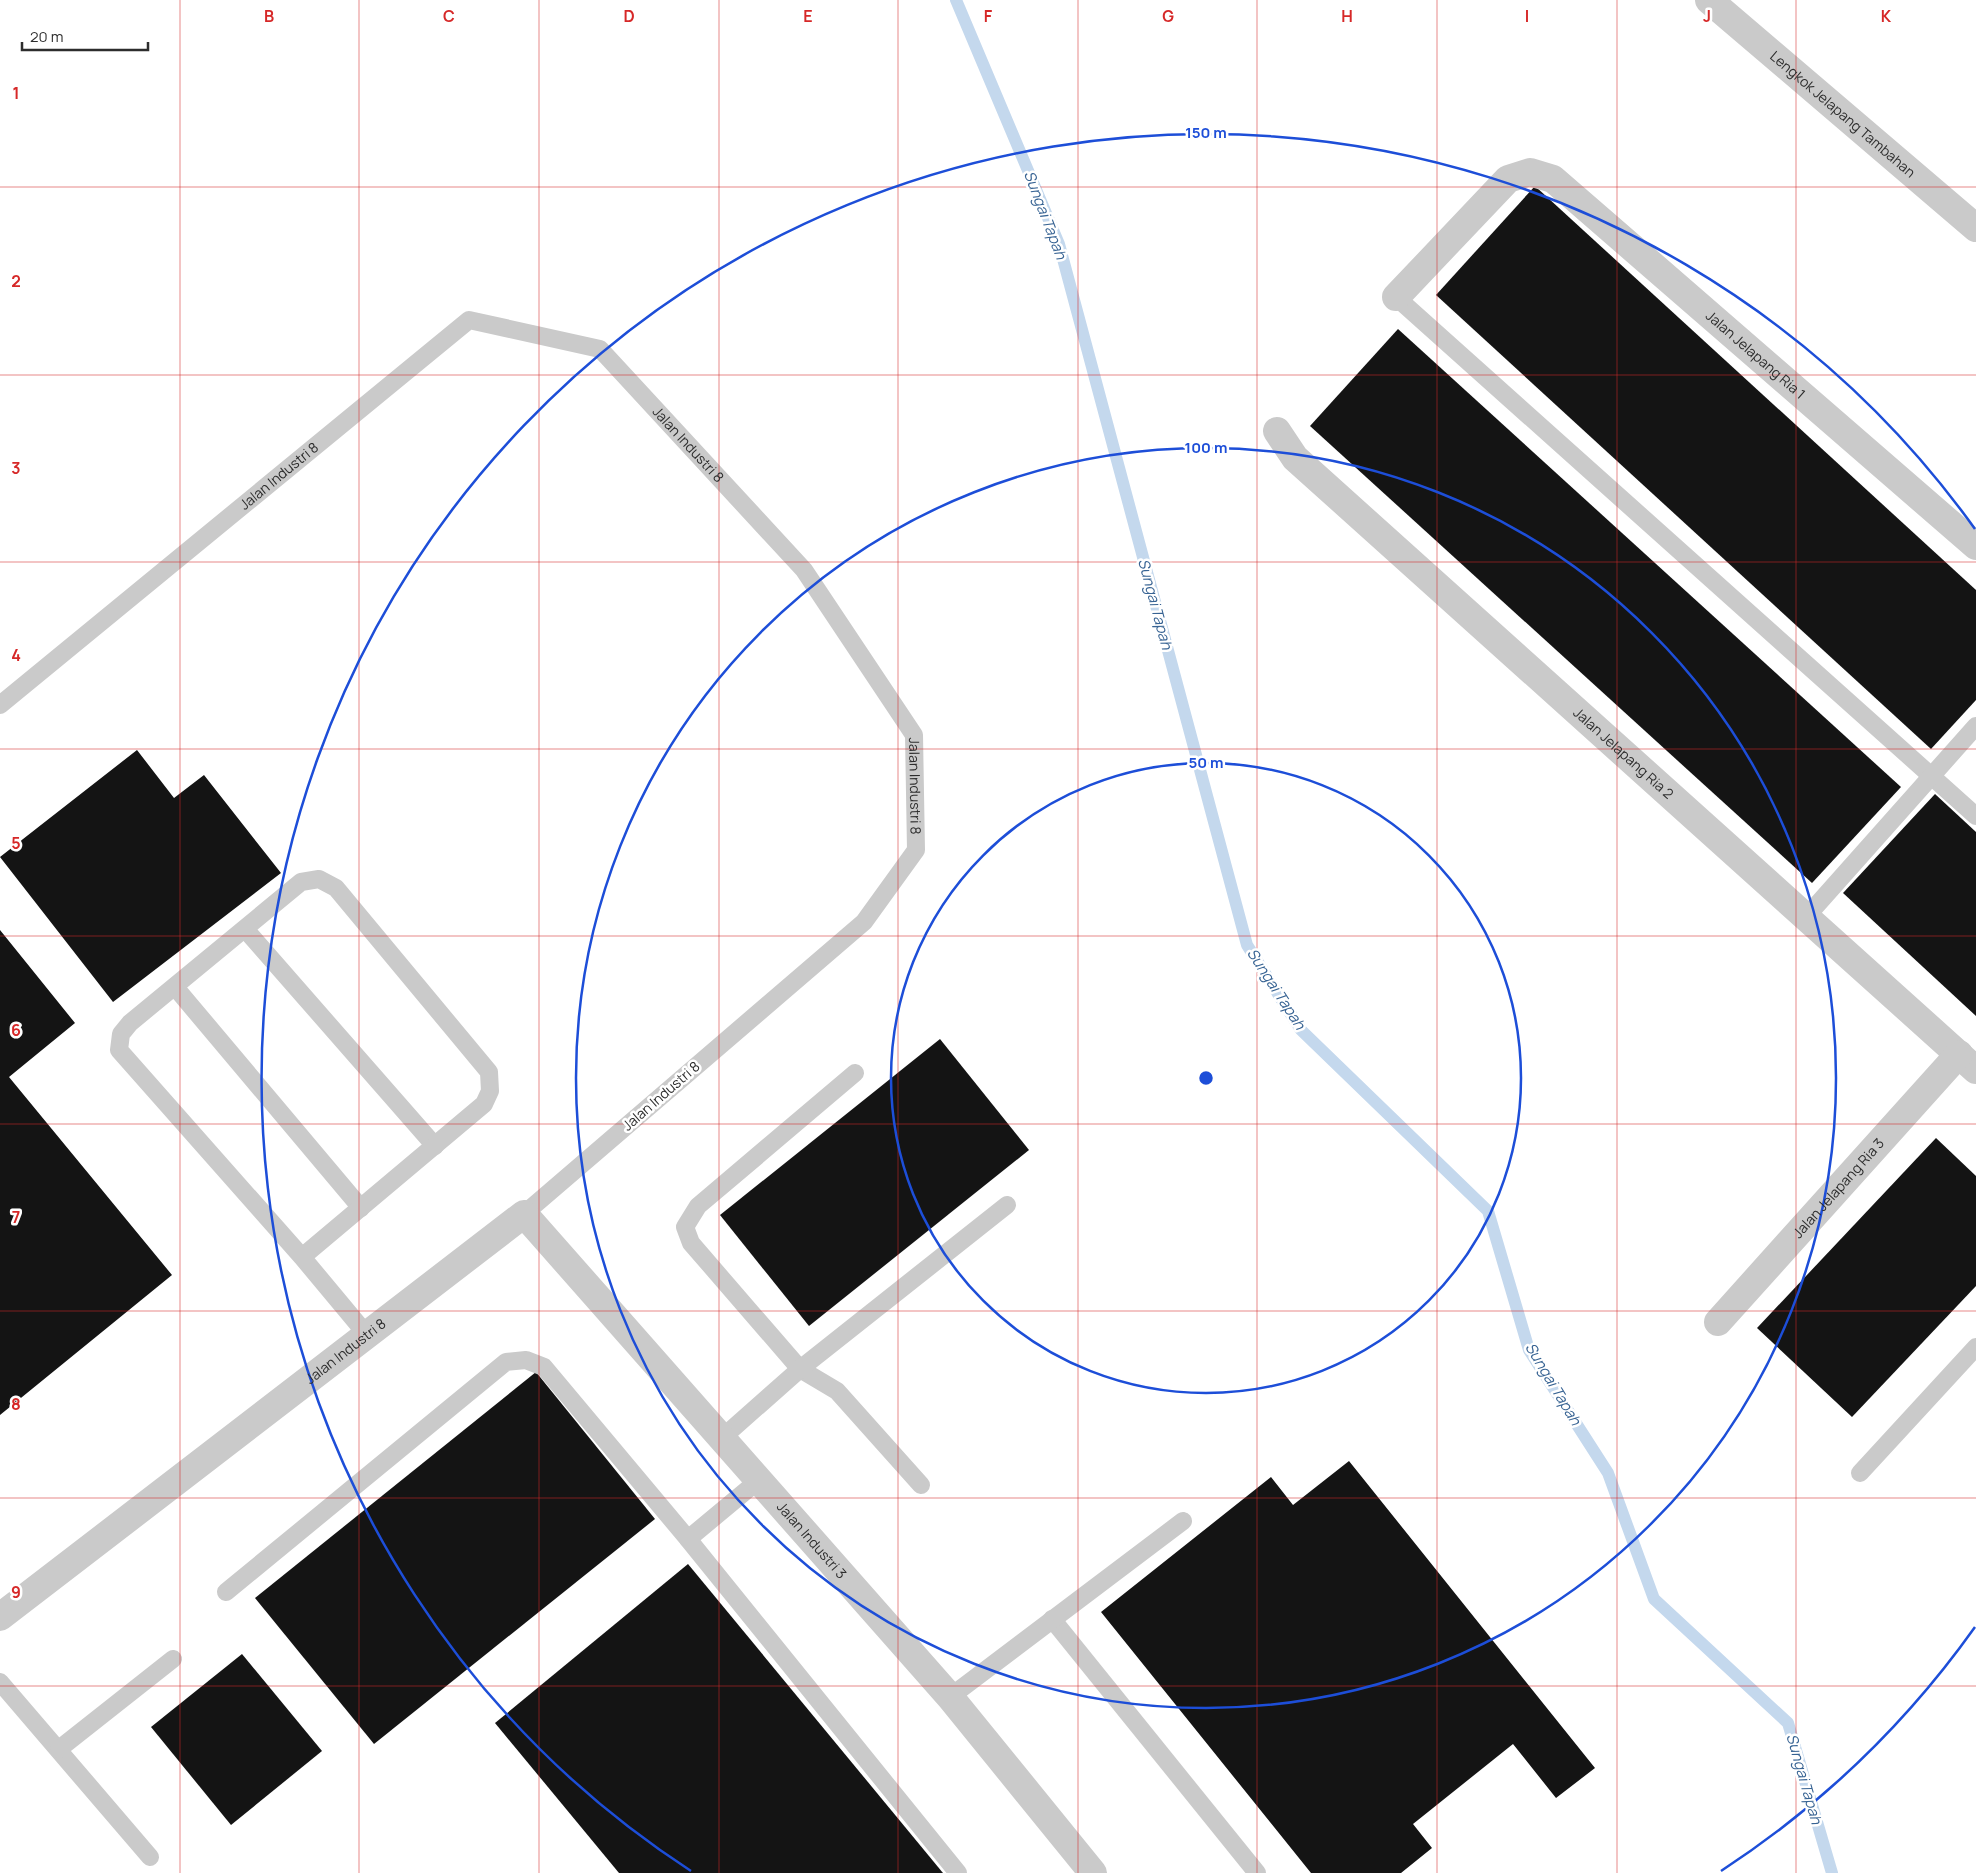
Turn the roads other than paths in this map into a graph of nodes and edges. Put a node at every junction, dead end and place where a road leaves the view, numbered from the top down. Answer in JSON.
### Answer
{"nodes":[{"id":1,"x":1709,"y":0,"type":"edge"},
{"id":2,"x":1976,"y":228,"type":"edge"},
{"id":3,"x":1396,"y":297,"type":"joint"},
{"id":4,"x":1277,"y":431,"type":"dead end"},
{"id":5,"x":1976,"y":546,"type":"edge"},
{"id":6,"x":0,"y":705,"type":"edge"},
{"id":7,"x":1976,"y":726,"type":"edge"},
{"id":8,"x":1931,"y":774,"type":"junction"},
{"id":9,"x":1976,"y":816,"type":"edge"},
{"id":10,"x":1807,"y":916,"type":"junction"},
{"id":11,"x":245,"y":929,"type":"junction"},
{"id":12,"x":175,"y":987,"type":"junction"},
{"id":13,"x":1968,"y":1062,"type":"edge"},
{"id":14,"x":855,"y":1073,"type":"dead end"},
{"id":15,"x":435,"y":1146,"type":"junction"},
{"id":16,"x":1008,"y":1205,"type":"dead end"},
{"id":17,"x":361,"y":1208,"type":"junction"},
{"id":18,"x":524,"y":1214,"type":"junction"},
{"id":19,"x":302,"y":1257,"type":"junction"},
{"id":20,"x":1718,"y":1322,"type":"dead end"},
{"id":21,"x":367,"y":1335,"type":"junction"},
{"id":22,"x":1973,"y":1357,"type":"edge"},
{"id":23,"x":800,"y":1369,"type":"junction"},
{"id":24,"x":722,"y":1438,"type":"junction"},
{"id":25,"x":1860,"y":1473,"type":"dead end"},
{"id":26,"x":758,"y":1480,"type":"junction"},
{"id":27,"x":921,"y":1485,"type":"dead end"},
{"id":28,"x":1183,"y":1520,"type":"dead end"},
{"id":29,"x":688,"y":1540,"type":"junction"},
{"id":30,"x":226,"y":1592,"type":"dead end"},
{"id":31,"x":0,"y":1617,"type":"edge"},
{"id":32,"x":1052,"y":1619,"type":"junction"},
{"id":33,"x":173,"y":1659,"type":"dead end"},
{"id":34,"x":0,"y":1682,"type":"edge"},
{"id":35,"x":950,"y":1697,"type":"junction"},
{"id":36,"x":59,"y":1749,"type":"junction"},
{"id":37,"x":150,"y":1857,"type":"dead end"},
{"id":38,"x":958,"y":1873,"type":"edge"},
{"id":39,"x":1093,"y":1873,"type":"edge"},
{"id":40,"x":1258,"y":1873,"type":"edge"}],
"edges":[{"from":1,"to":2,"type":"street","name":"Lengkok Jelapang Tambahan"},
{"from":3,"to":5,"type":"street","name":"Jalan Jelapang Ria 1"},
{"from":3,"to":8,"type":"lane"},
{"from":4,"to":10,"type":"street","name":"Jalan Jelapang Ria 2"},
{"from":6,"to":18,"type":"lane","name":"Jalan Industri 8"},
{"from":7,"to":8,"type":"lane"},
{"from":8,"to":9,"type":"lane"},
{"from":8,"to":10,"type":"lane"},
{"from":10,"to":13,"type":"street","name":"Jalan Jelapang Ria 2"},
{"from":11,"to":12,"type":"lane"},
{"from":11,"to":15,"type":"lane"},
{"from":11,"to":15,"type":"lane"},
{"from":12,"to":17,"type":"lane"},
{"from":12,"to":19,"type":"lane"},
{"from":13,"to":20,"type":"street","name":"Jalan Jelapang Ria 3"},
{"from":14,"to":23,"type":"lane"},
{"from":15,"to":17,"type":"lane"},
{"from":16,"to":23,"type":"lane"},
{"from":17,"to":19,"type":"lane"},
{"from":18,"to":21,"type":"street","name":"Jalan Industri 8"},
{"from":18,"to":24,"type":"street","name":"Jalan Industri 3"},
{"from":19,"to":21,"type":"lane"},
{"from":21,"to":31,"type":"street","name":"Jalan Industri 8"},
{"from":22,"to":25,"type":"lane"},
{"from":23,"to":24,"type":"lane"},
{"from":23,"to":27,"type":"lane"},
{"from":24,"to":26,"type":"street","name":"Jalan Industri 3"},
{"from":26,"to":29,"type":"lane"},
{"from":26,"to":35,"type":"street","name":"Jalan Industri 3"},
{"from":28,"to":32,"type":"lane"},
{"from":29,"to":30,"type":"lane"},
{"from":29,"to":38,"type":"lane"},
{"from":32,"to":35,"type":"lane"},
{"from":32,"to":40,"type":"lane"},
{"from":33,"to":36,"type":"lane"},
{"from":34,"to":36,"type":"lane"},
{"from":35,"to":39,"type":"street","name":"Jalan Industri 3"},
{"from":36,"to":37,"type":"lane"}]}
